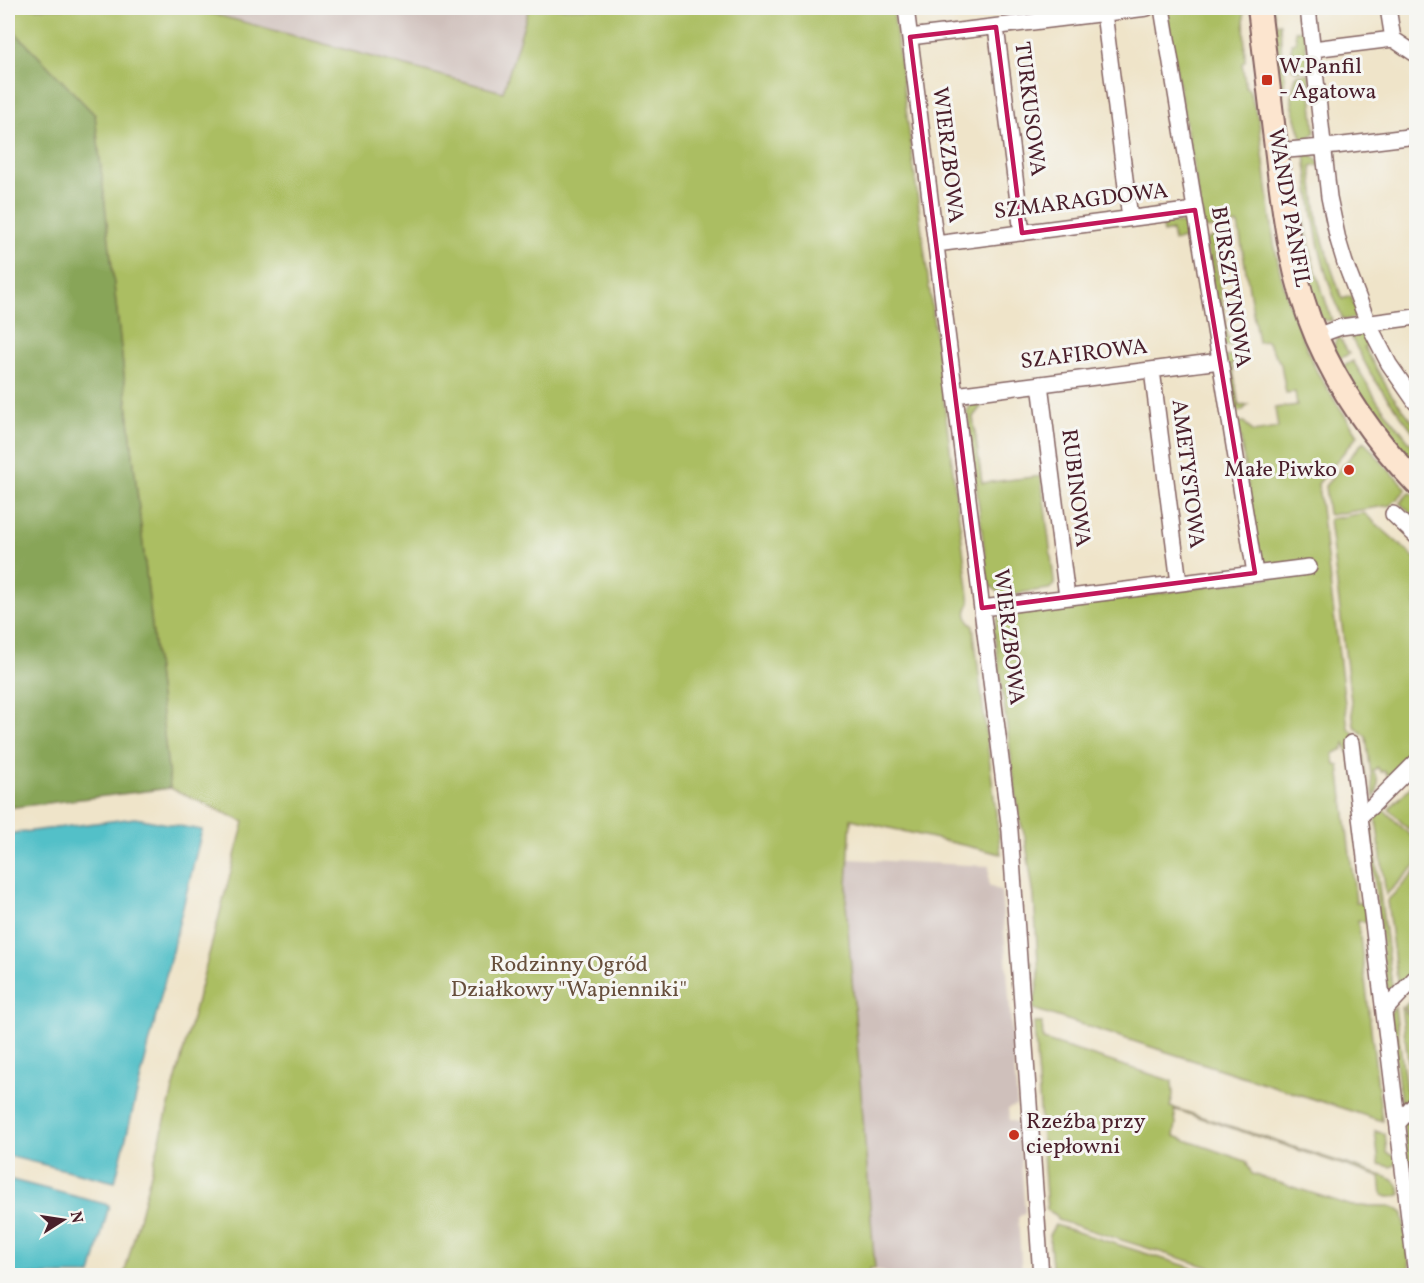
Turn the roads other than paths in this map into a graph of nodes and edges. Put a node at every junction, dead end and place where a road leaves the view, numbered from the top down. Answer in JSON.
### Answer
{"nodes":[{"id":1,"x":906,"y":8,"type":"edge"},
{"id":2,"x":1147,"y":8,"type":"edge"},
{"id":3,"x":1162,"y":8,"type":"edge"},
{"id":4,"x":1259,"y":8,"type":"edge"},
{"id":5,"x":1308,"y":8,"type":"edge"},
{"id":6,"x":1388,"y":8,"type":"edge"},
{"id":7,"x":1104,"y":13,"type":"junction"},
{"id":8,"x":996,"y":27,"type":"junction"},
{"id":9,"x":910,"y":37,"type":"junction"},
{"id":10,"x":1392,"y":39,"type":"junction"},
{"id":11,"x":1312,"y":49,"type":"junction"},
{"id":12,"x":1416,"y":53,"type":"edge"},
{"id":13,"x":1416,"y":136,"type":"edge"},
{"id":14,"x":1323,"y":146,"type":"junction"},
{"id":15,"x":1276,"y":151,"type":"junction"},
{"id":16,"x":1195,"y":210,"type":"junction"},
{"id":17,"x":1130,"y":218,"type":"junction"},
{"id":18,"x":1022,"y":233,"type":"junction"},
{"id":19,"x":936,"y":243,"type":"junction"},
{"id":20,"x":1416,"y":317,"type":"edge"},
{"id":21,"x":1368,"y":323,"type":"junction"},
{"id":22,"x":1316,"y":336,"type":"junction"},
{"id":23,"x":1220,"y":361,"type":"junction"},
{"id":24,"x":1152,"y":370,"type":"junction"},
{"id":25,"x":1040,"y":384,"type":"junction"},
{"id":26,"x":955,"y":395,"type":"junction"},
{"id":27,"x":1416,"y":403,"type":"edge"},
{"id":28,"x":1416,"y":483,"type":"edge"},
{"id":29,"x":1393,"y":514,"type":"dead end"},
{"id":30,"x":1416,"y":536,"type":"edge"},
{"id":31,"x":1309,"y":567,"type":"dead end"},
{"id":32,"x":1255,"y":573,"type":"junction"},
{"id":33,"x":1179,"y":583,"type":"junction"},
{"id":34,"x":1067,"y":597,"type":"junction"},
{"id":35,"x":982,"y":608,"type":"junction"},
{"id":36,"x":1351,"y":743,"type":"dead end"},
{"id":37,"x":1416,"y":762,"type":"edge"},
{"id":38,"x":1360,"y":816,"type":"junction"},
{"id":39,"x":1416,"y":977,"type":"edge"},
{"id":40,"x":1384,"y":1011,"type":"junction"},
{"id":41,"x":1416,"y":1103,"type":"edge"},
{"id":42,"x":1398,"y":1123,"type":"junction"},
{"id":43,"x":1416,"y":1273,"type":"edge"},
{"id":44,"x":1041,"y":1275,"type":"edge"}],
"edges":[{"from":1,"to":9,"type":"street","name":"WIERZBOWA"},
{"from":2,"to":7,"type":"street"},
{"from":3,"to":16,"type":"street","name":"BURSZTYNOWA"},
{"from":4,"to":15,"type":"street","name":"WANDY PANFIL"},
{"from":5,"to":11,"type":"street"},
{"from":6,"to":10,"type":"street"},
{"from":7,"to":8,"type":"street"},
{"from":7,"to":17,"type":"street"},
{"from":8,"to":9,"type":"street"},
{"from":8,"to":18,"type":"street","name":"TURKUSOWA"},
{"from":9,"to":19,"type":"street","name":"WIERZBOWA"},
{"from":10,"to":11,"type":"street"},
{"from":10,"to":12,"type":"street"},
{"from":11,"to":14,"type":"street"},
{"from":13,"to":14,"type":"street"},
{"from":14,"to":15,"type":"street"},
{"from":14,"to":21,"type":"street"},
{"from":15,"to":22,"type":"street","name":"WANDY PANFIL"},
{"from":16,"to":17,"type":"street","name":"SZMARAGDOWA"},
{"from":16,"to":23,"type":"street","name":"BURSZTYNOWA"},
{"from":17,"to":18,"type":"street","name":"SZMARAGDOWA"},
{"from":18,"to":19,"type":"street","name":"SZMARAGDOWA"},
{"from":19,"to":26,"type":"street","name":"WIERZBOWA"},
{"from":20,"to":21,"type":"street"},
{"from":21,"to":22,"type":"street"},
{"from":21,"to":27,"type":"street"},
{"from":22,"to":28,"type":"street","name":"WANDY PANFIL"},
{"from":23,"to":24,"type":"street","name":"SZAFIROWA"},
{"from":23,"to":32,"type":"street","name":"BURSZTYNOWA"},
{"from":24,"to":25,"type":"street","name":"SZAFIROWA"},
{"from":24,"to":33,"type":"street","name":"AMETYSTOWA"},
{"from":25,"to":26,"type":"street","name":"SZAFIROWA"},
{"from":25,"to":34,"type":"street","name":"RUBINOWA"},
{"from":26,"to":35,"type":"street","name":"WIERZBOWA"},
{"from":29,"to":30,"type":"street"},
{"from":31,"to":32,"type":"street","name":"AMETYSTOWA"},
{"from":32,"to":33,"type":"street","name":"AMETYSTOWA"},
{"from":33,"to":34,"type":"street","name":"AMETYSTOWA"},
{"from":34,"to":35,"type":"street","name":"AMETYSTOWA"},
{"from":35,"to":44,"type":"street","name":"WIERZBOWA"},
{"from":36,"to":38,"type":"street"},
{"from":37,"to":38,"type":"street"},
{"from":38,"to":40,"type":"street"},
{"from":39,"to":40,"type":"street"},
{"from":40,"to":42,"type":"street"},
{"from":41,"to":42,"type":"street"},
{"from":42,"to":43,"type":"street"}]}
